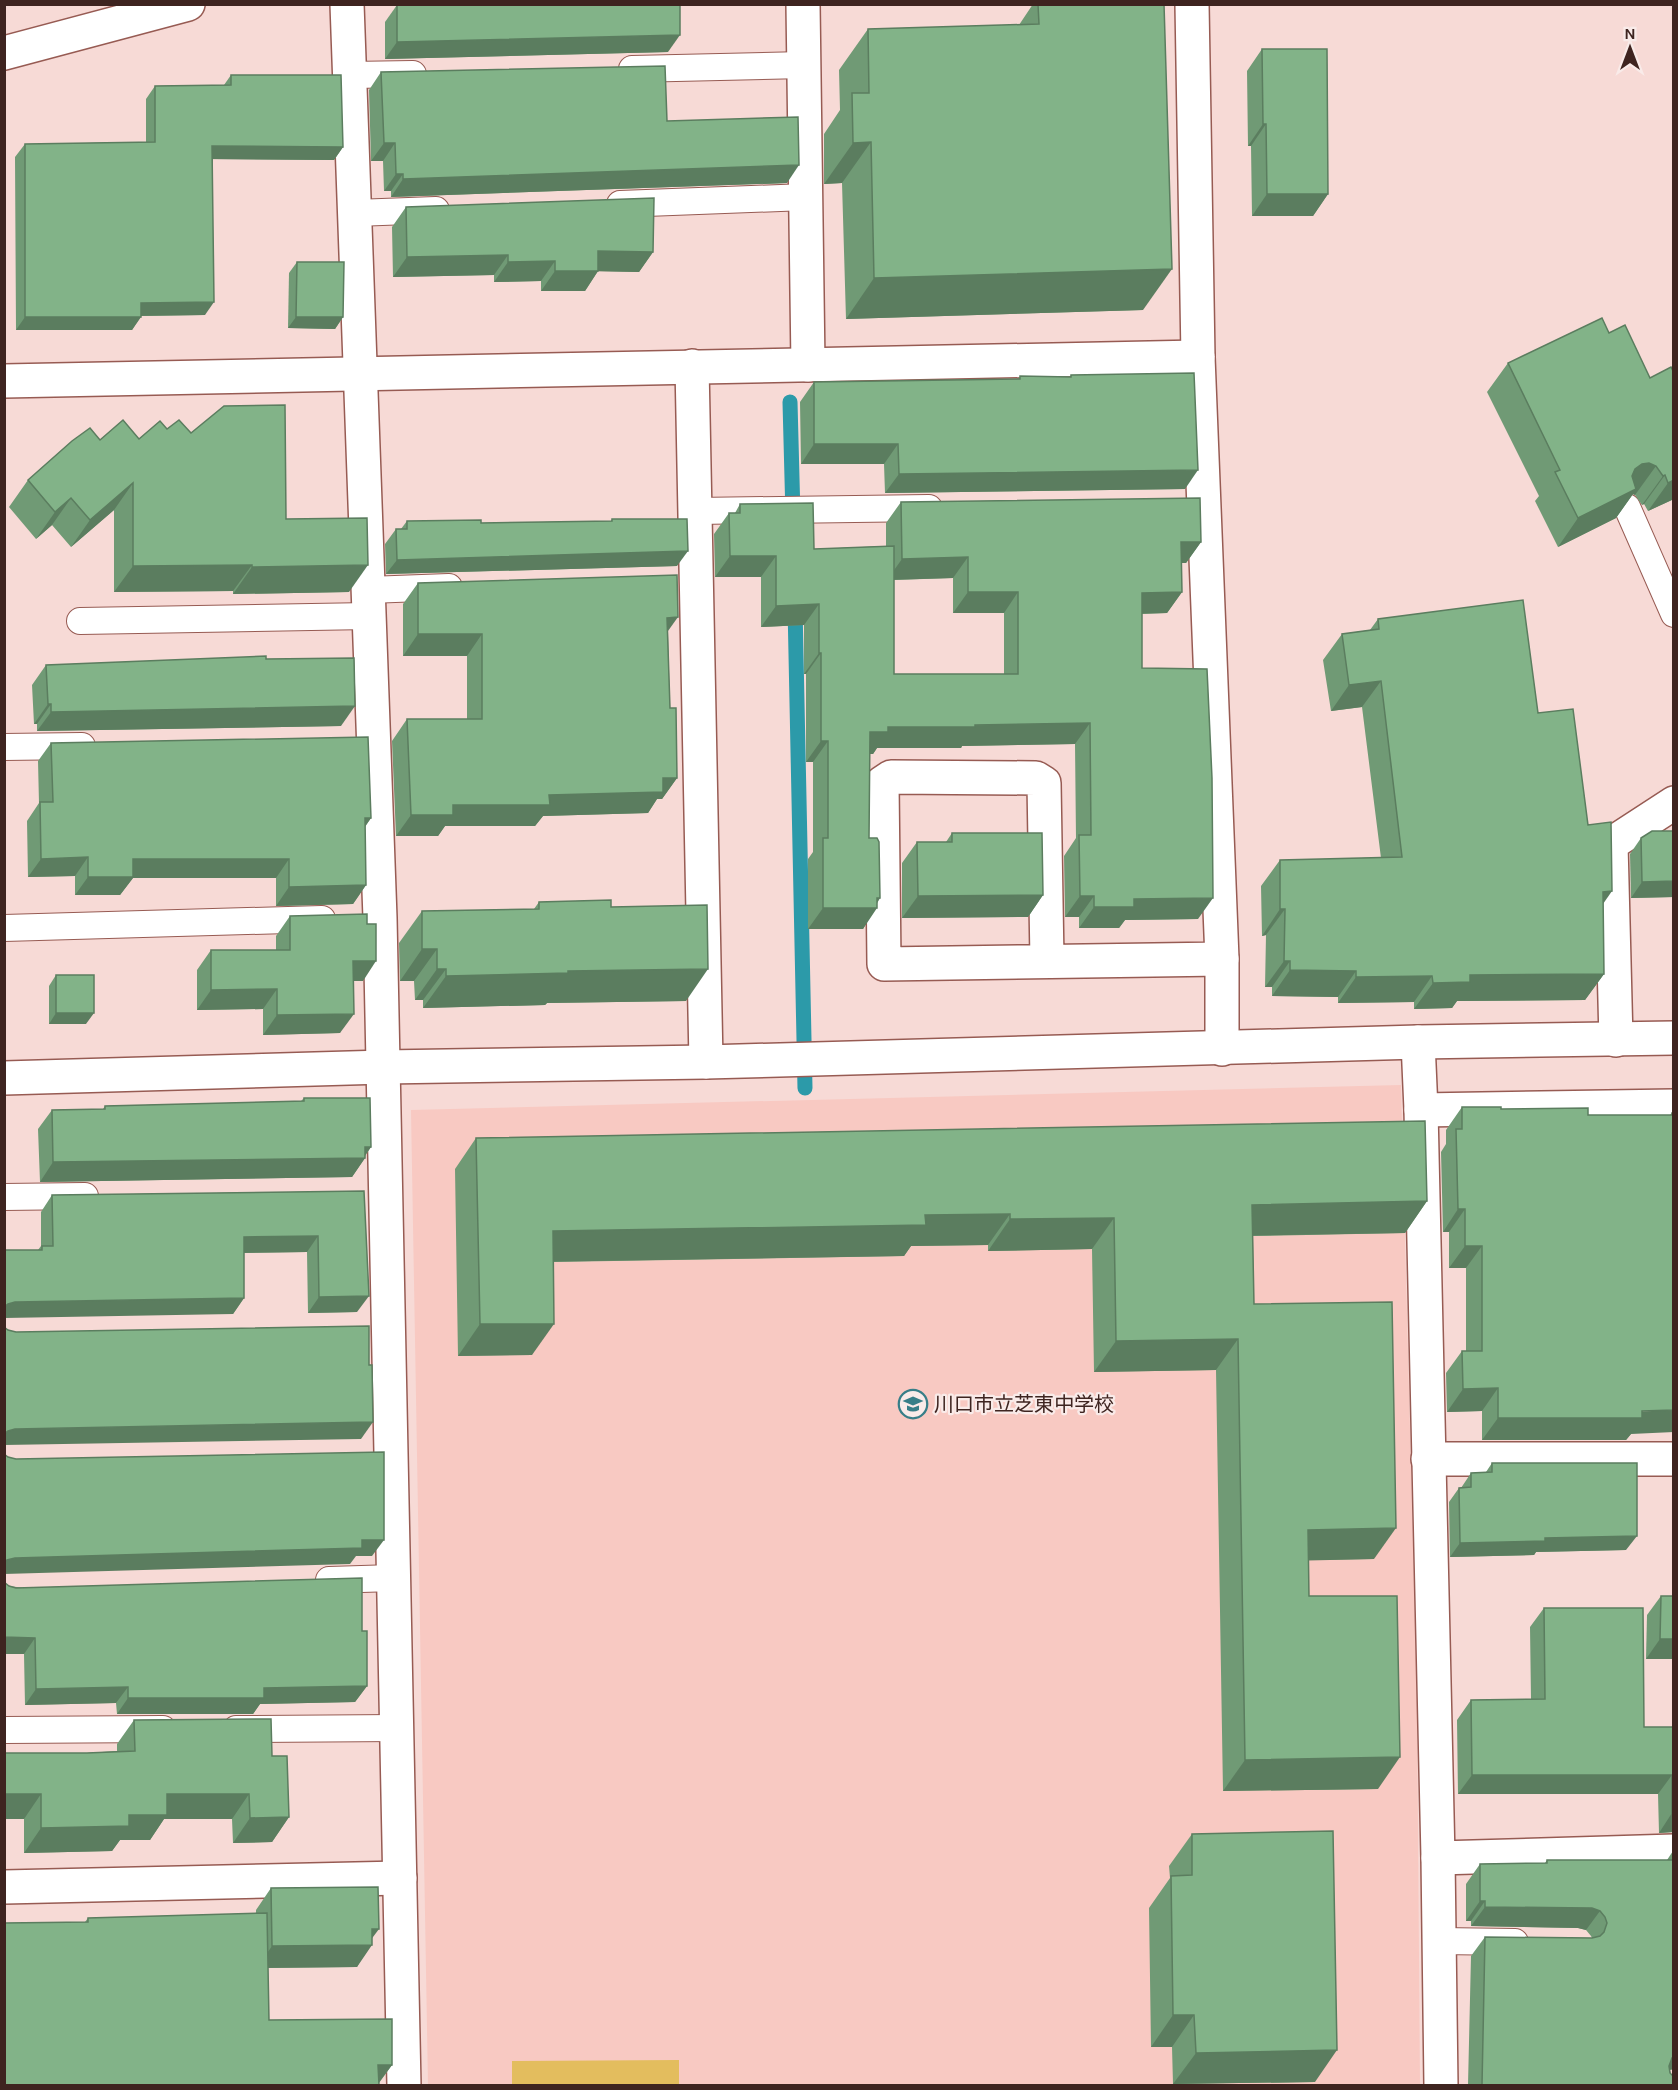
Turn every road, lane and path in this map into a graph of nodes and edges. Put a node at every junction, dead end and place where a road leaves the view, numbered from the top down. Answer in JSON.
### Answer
{"nodes":[{"id":1,"x":188,"y":4,"type":"edge"},
{"id":2,"x":347,"y":4,"type":"edge"},
{"id":3,"x":803,"y":4,"type":"edge"},
{"id":4,"x":1192,"y":4,"type":"edge"},
{"id":5,"x":4,"y":53,"type":"edge"},
{"id":6,"x":804,"y":65,"type":"junction"},
{"id":7,"x":613,"y":69,"type":"edge"},
{"id":8,"x":434,"y":73,"type":"edge"},
{"id":9,"x":350,"y":75,"type":"junction"},
{"id":10,"x":806,"y":197,"type":"junction"},
{"id":11,"x":592,"y":205,"type":"edge"},
{"id":12,"x":462,"y":209,"type":"edge"},
{"id":13,"x":355,"y":213,"type":"junction"},
{"id":14,"x":1198,"y":357,"type":"junction"},
{"id":15,"x":808,"y":365,"type":"junction"},
{"id":16,"x":692,"y":366,"type":"junction"},
{"id":17,"x":361,"y":374,"type":"junction"},
{"id":18,"x":4,"y":381,"type":"edge"},
{"id":19,"x":1627,"y":507,"type":"edge"},
{"id":20,"x":955,"y":508,"type":"edge"},
{"id":21,"x":696,"y":511,"type":"junction"},
{"id":22,"x":474,"y":587,"type":"edge"},
{"id":23,"x":369,"y":603,"type":"junction"},
{"id":24,"x":1674,"y":614,"type":"edge"},
{"id":25,"x":80,"y":621,"type":"dead end"},
{"id":26,"x":100,"y":745,"type":"edge"},
{"id":27,"x":4,"y":747,"type":"edge"},
{"id":28,"x":1674,"y":803,"type":"edge"},
{"id":29,"x":361,"y":918,"type":"junction"},
{"id":30,"x":4,"y":928,"type":"edge"},
{"id":31,"x":1222,"y":959,"type":"junction"},
{"id":32,"x":1047,"y":961,"type":"junction"},
{"id":33,"x":1674,"y":1038,"type":"edge"},
{"id":34,"x":1616,"y":1040,"type":"junction"},
{"id":35,"x":1418,"y":1042,"type":"junction"},
{"id":36,"x":1222,"y":1049,"type":"junction"},
{"id":37,"x":706,"y":1062,"type":"junction"},
{"id":38,"x":384,"y":1067,"type":"junction"},
{"id":39,"x":4,"y":1078,"type":"edge"},
{"id":40,"x":1674,"y":1106,"type":"edge"},
{"id":41,"x":1421,"y":1110,"type":"junction"},
{"id":42,"x":112,"y":1196,"type":"edge"},
{"id":43,"x":4,"y":1197,"type":"edge"},
{"id":44,"x":1428,"y":1459,"type":"junction"},
{"id":45,"x":1674,"y":1459,"type":"edge"},
{"id":46,"x":394,"y":1578,"type":"junction"},
{"id":47,"x":311,"y":1580,"type":"edge"},
{"id":48,"x":396,"y":1728,"type":"junction"},
{"id":49,"x":183,"y":1729,"type":"edge"},
{"id":50,"x":218,"y":1729,"type":"edge"},
{"id":51,"x":4,"y":1730,"type":"edge"},
{"id":52,"x":1674,"y":1851,"type":"edge"},
{"id":53,"x":1438,"y":1858,"type":"junction"},
{"id":54,"x":400,"y":1878,"type":"junction"},
{"id":55,"x":4,"y":1887,"type":"edge"},
{"id":56,"x":1439,"y":1941,"type":"junction"},
{"id":57,"x":1543,"y":1942,"type":"edge"},
{"id":58,"x":404,"y":2085,"type":"edge"},
{"id":59,"x":1441,"y":2085,"type":"edge"}],
"edges":[{"from":1,"to":5,"type":"street"},
{"from":2,"to":9,"type":"street"},
{"from":3,"to":6,"type":"street"},
{"from":4,"to":14,"type":"street"},
{"from":6,"to":7,"type":"lane"},
{"from":6,"to":10,"type":"street"},
{"from":8,"to":9,"type":"lane"},
{"from":9,"to":13,"type":"street"},
{"from":10,"to":11,"type":"lane"},
{"from":10,"to":15,"type":"street"},
{"from":12,"to":13,"type":"lane"},
{"from":13,"to":17,"type":"street"},
{"from":14,"to":15,"type":"street"},
{"from":14,"to":31,"type":"street"},
{"from":15,"to":16,"type":"street"},
{"from":16,"to":17,"type":"street"},
{"from":16,"to":21,"type":"street"},
{"from":17,"to":18,"type":"street"},
{"from":17,"to":23,"type":"street"},
{"from":19,"to":24,"type":"lane"},
{"from":20,"to":21,"type":"lane"},
{"from":21,"to":37,"type":"street"},
{"from":22,"to":23,"type":"lane"},
{"from":23,"to":25,"type":"lane"},
{"from":23,"to":29,"type":"street"},
{"from":26,"to":27,"type":"lane"},
{"from":28,"to":34,"type":"street"},
{"from":29,"to":30,"type":"lane"},
{"from":29,"to":38,"type":"street"},
{"from":31,"to":32,"type":"street"},
{"from":31,"to":36,"type":"street"},
{"from":32,"to":32,"type":"street"},
{"from":33,"to":34,"type":"street"},
{"from":34,"to":35,"type":"street"},
{"from":35,"to":36,"type":"street"},
{"from":35,"to":41,"type":"street"},
{"from":36,"to":37,"type":"street"},
{"from":37,"to":38,"type":"street"},
{"from":38,"to":39,"type":"street"},
{"from":38,"to":46,"type":"street"},
{"from":40,"to":41,"type":"street"},
{"from":41,"to":44,"type":"street"},
{"from":42,"to":43,"type":"lane"},
{"from":44,"to":45,"type":"street"},
{"from":44,"to":53,"type":"street"},
{"from":46,"to":47,"type":"lane"},
{"from":46,"to":48,"type":"street"},
{"from":48,"to":50,"type":"lane"},
{"from":48,"to":54,"type":"street"},
{"from":49,"to":51,"type":"lane"},
{"from":52,"to":53,"type":"street"},
{"from":53,"to":56,"type":"street"},
{"from":54,"to":55,"type":"street"},
{"from":54,"to":58,"type":"street"},
{"from":56,"to":57,"type":"lane"},
{"from":56,"to":59,"type":"street"}]}
